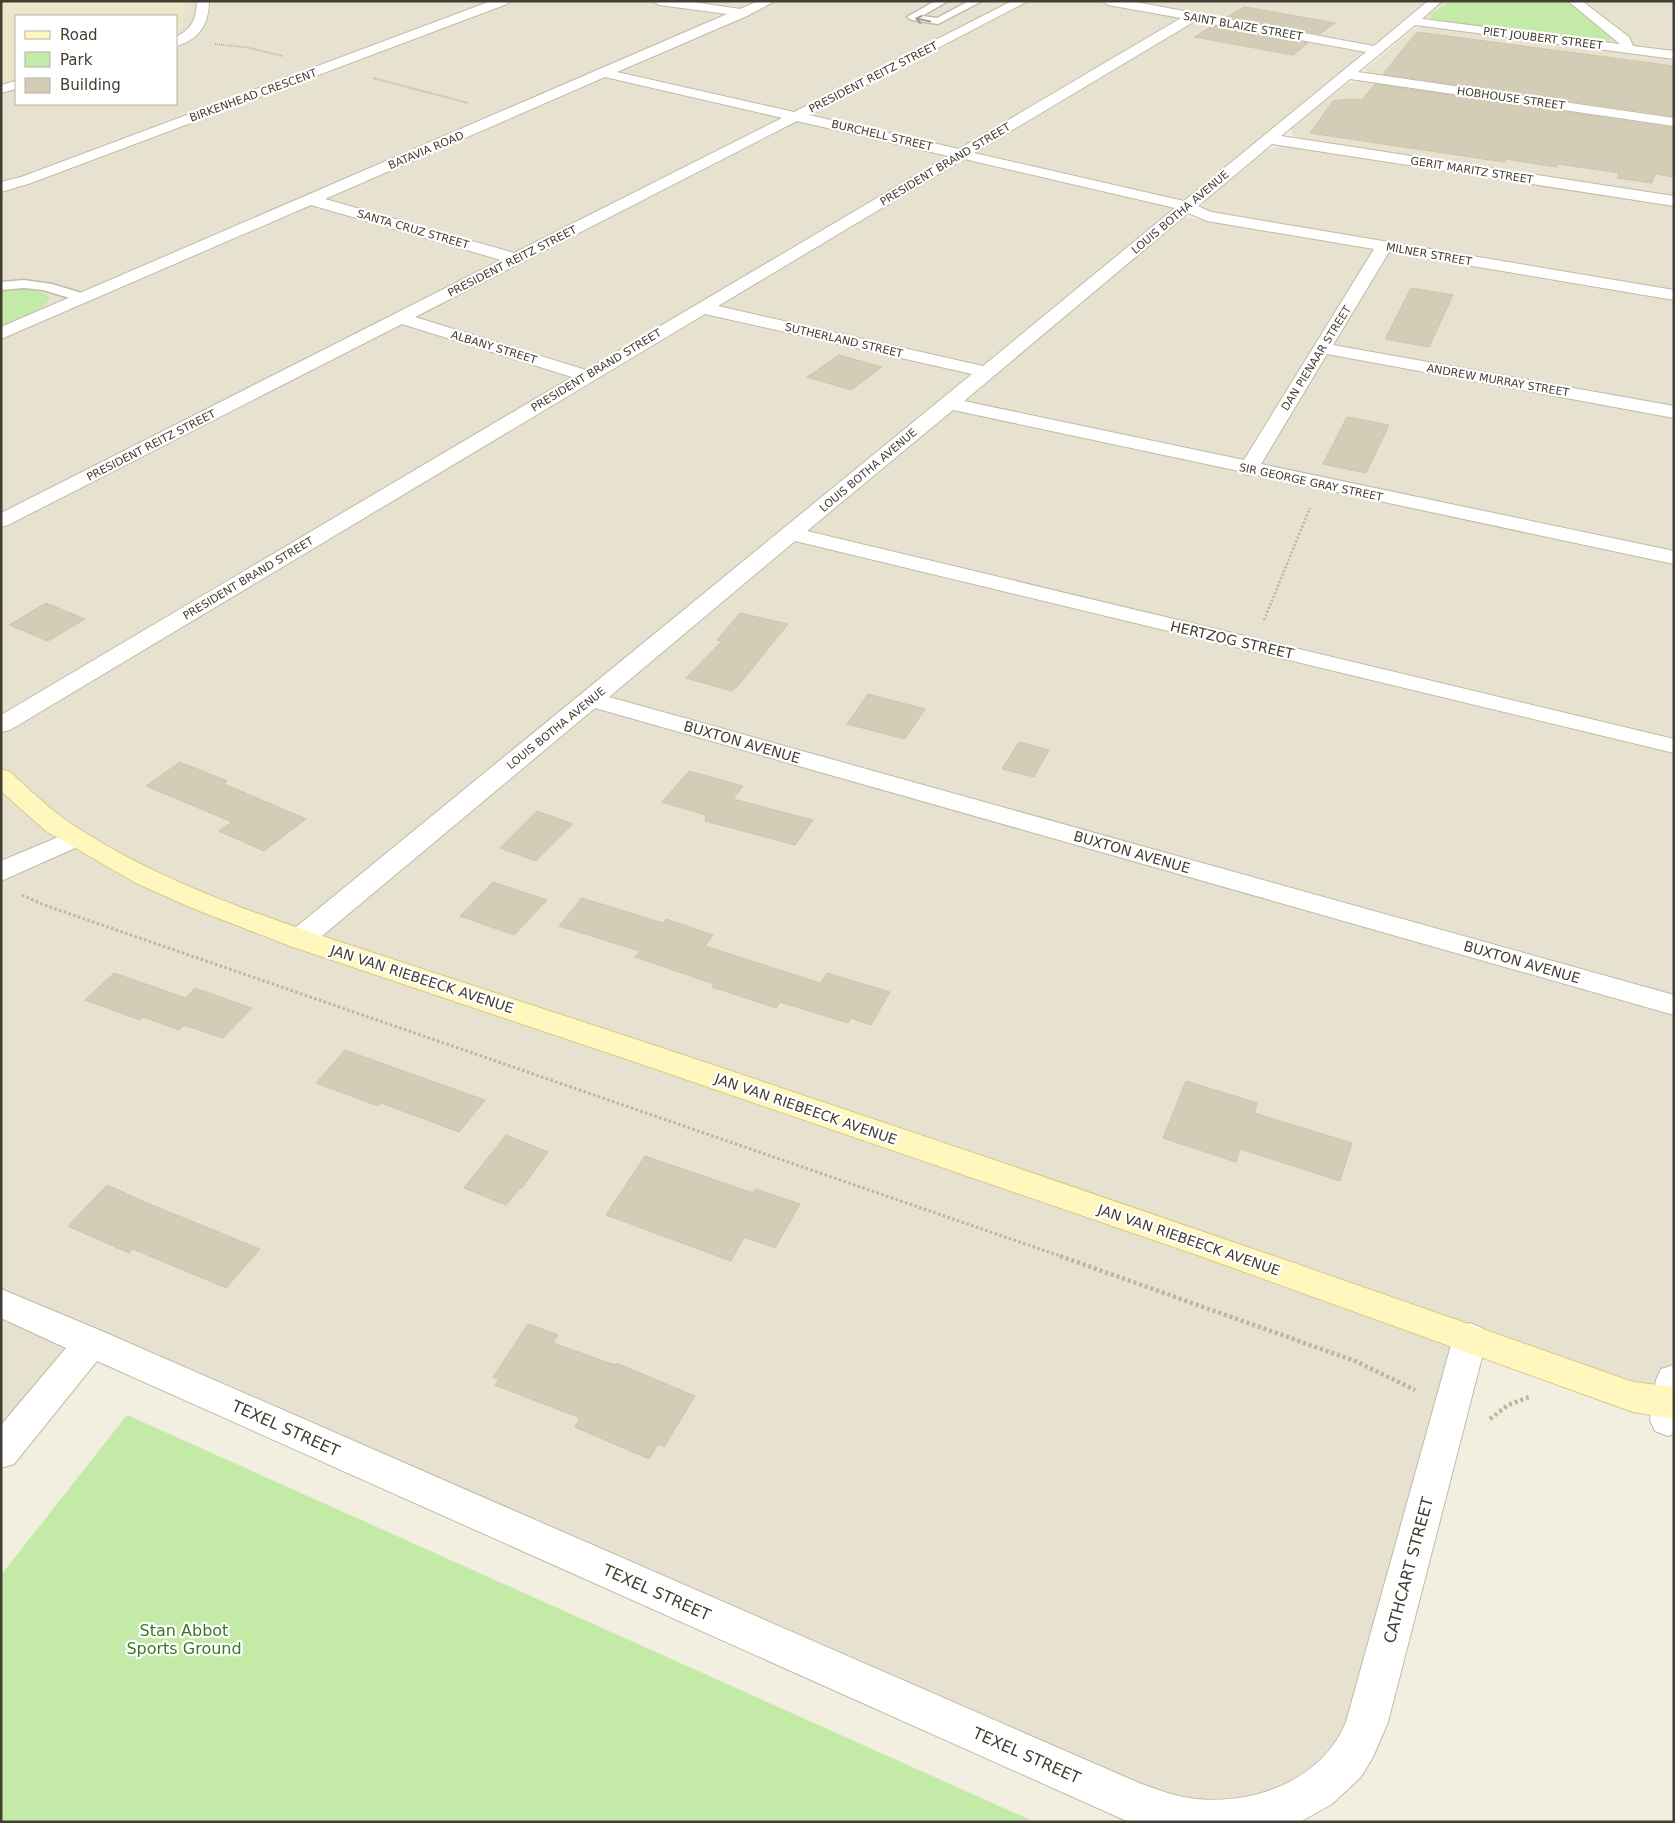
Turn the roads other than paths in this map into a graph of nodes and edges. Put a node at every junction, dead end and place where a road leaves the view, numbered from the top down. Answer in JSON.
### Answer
{"nodes":[{"id":1,"x":203,"y":1,"type":"edge"},
{"id":2,"x":659,"y":1,"type":"edge"},
{"id":3,"x":769,"y":1,"type":"edge"},
{"id":4,"x":942,"y":1,"type":"edge"},
{"id":5,"x":977,"y":1,"type":"edge"},
{"id":6,"x":1022,"y":1,"type":"edge"},
{"id":7,"x":1108,"y":1,"type":"edge"},
{"id":8,"x":1436,"y":1,"type":"edge"},
{"id":9,"x":1574,"y":1,"type":"edge"},
{"id":10,"x":497,"y":2,"type":"edge"},
{"id":11,"x":966,"y":6,"type":"junction"},
{"id":12,"x":744,"y":12,"type":"junction"},
{"id":13,"x":1000,"y":13,"type":"junction"},
{"id":14,"x":1192,"y":16,"type":"junction"},
{"id":15,"x":1412,"y":21,"type":"junction"},
{"id":16,"x":178,"y":41,"type":"edge"},
{"id":17,"x":1626,"y":49,"type":"junction"},
{"id":18,"x":1377,"y":50,"type":"junction"},
{"id":19,"x":1674,"y":55,"type":"edge"},
{"id":20,"x":605,"y":72,"type":"junction"},
{"id":21,"x":1348,"y":74,"type":"junction"},
{"id":22,"x":15,"y":85,"type":"edge"},
{"id":23,"x":1,"y":89,"type":"edge"},
{"id":24,"x":798,"y":116,"type":"junction"},
{"id":25,"x":1674,"y":122,"type":"edge"},
{"id":26,"x":1270,"y":139,"type":"junction"},
{"id":27,"x":962,"y":153,"type":"junction"},
{"id":28,"x":1,"y":187,"type":"edge"},
{"id":29,"x":310,"y":200,"type":"junction"},
{"id":30,"x":1674,"y":201,"type":"edge"},
{"id":31,"x":1187,"y":207,"type":"junction"},
{"id":32,"x":1384,"y":247,"type":"junction"},
{"id":33,"x":517,"y":258,"type":"junction"},
{"id":34,"x":1,"y":286,"type":"edge"},
{"id":35,"x":1674,"y":295,"type":"edge"},
{"id":36,"x":83,"y":298,"type":"junction"},
{"id":37,"x":702,"y":308,"type":"junction"},
{"id":38,"x":401,"y":318,"type":"junction"},
{"id":39,"x":1,"y":334,"type":"edge"},
{"id":40,"x":1322,"y":348,"type":"junction"},
{"id":41,"x":987,"y":372,"type":"junction"},
{"id":42,"x":587,"y":376,"type":"junction"},
{"id":43,"x":949,"y":403,"type":"junction"},
{"id":44,"x":1674,"y":412,"type":"edge"},
{"id":45,"x":1248,"y":468,"type":"junction"},
{"id":46,"x":1,"y":521,"type":"edge"},
{"id":47,"x":791,"y":534,"type":"junction"},
{"id":48,"x":1674,"y":558,"type":"edge"},
{"id":49,"x":590,"y":699,"type":"junction"},
{"id":50,"x":1,"y":724,"type":"edge"},
{"id":51,"x":1674,"y":746,"type":"edge"},
{"id":52,"x":1,"y":777,"type":"edge"},
{"id":53,"x":75,"y":838,"type":"junction"},
{"id":54,"x":8,"y":882,"type":"edge"},
{"id":55,"x":300,"y":939,"type":"junction"},
{"id":56,"x":1674,"y":1005,"type":"edge"},
{"id":57,"x":1,"y":1303,"type":"edge"},
{"id":58,"x":1470,"y":1338,"type":"junction"},
{"id":59,"x":92,"y":1342,"type":"junction"},
{"id":60,"x":1672,"y":1406,"type":"edge"},
{"id":61,"x":1,"y":1452,"type":"edge"},
{"id":62,"x":1319,"y":1787,"type":"joint"}],
"edges":[{"from":1,"to":16,"type":"street"},
{"from":2,"to":12,"type":"street"},
{"from":3,"to":12,"type":"street","name":"BATAVIA ROAD"},
{"from":4,"to":11,"type":"lane"},
{"from":11,"to":4,"type":"lane","one_way":true},
{"from":5,"to":11,"type":"lane"},
{"from":6,"to":13,"type":"street","name":"PRESIDENT REITZ STREET"},
{"from":7,"to":14,"type":"street","name":"SAINT BLAIZE STREET"},
{"from":8,"to":15,"type":"street","name":"LOUIS BOTHA AVENUE"},
{"from":9,"to":17,"type":"street"},
{"from":10,"to":28,"type":"street","name":"BIRKENHEAD CRESCENT"},
{"from":11,"to":13,"type":"lane"},
{"from":12,"to":20,"type":"street","name":"BATAVIA ROAD"},
{"from":13,"to":24,"type":"street","name":"PRESIDENT REITZ STREET"},
{"from":14,"to":18,"type":"street","name":"SAINT BLAIZE STREET"},
{"from":14,"to":27,"type":"street","name":"PRESIDENT BRAND STREET"},
{"from":15,"to":17,"type":"street","name":"PIET JOUBERT STREET"},
{"from":15,"to":18,"type":"street","name":"LOUIS BOTHA AVENUE"},
{"from":17,"to":19,"type":"street","name":"PIET JOUBERT STREET"},
{"from":18,"to":21,"type":"street","name":"LOUIS BOTHA AVENUE"},
{"from":20,"to":24,"type":"street","name":"BURCHELL STREET"},
{"from":20,"to":29,"type":"street","name":"BATAVIA ROAD"},
{"from":21,"to":25,"type":"street","name":"HOBHOUSE STREET"},
{"from":21,"to":26,"type":"street","name":"LOUIS BOTHA AVENUE"},
{"from":22,"to":23,"type":"street"},
{"from":24,"to":27,"type":"street","name":"BURCHELL STREET"},
{"from":24,"to":33,"type":"street","name":"PRESIDENT REITZ STREET"},
{"from":26,"to":30,"type":"street","name":"GERIT MARITZ STREET"},
{"from":26,"to":31,"type":"street","name":"LOUIS BOTHA AVENUE"},
{"from":27,"to":31,"type":"street","name":"BURCHELL STREET"},
{"from":27,"to":37,"type":"street","name":"PRESIDENT BRAND STREET"},
{"from":29,"to":33,"type":"street","name":"SANTA CRUZ STREET"},
{"from":29,"to":36,"type":"street","name":"BATAVIA ROAD"},
{"from":31,"to":32,"type":"street","name":"MILNER STREET"},
{"from":31,"to":41,"type":"street","name":"LOUIS BOTHA AVENUE"},
{"from":32,"to":35,"type":"street","name":"MILNER STREET"},
{"from":32,"to":40,"type":"street","name":"DAN PIENAAR STREET"},
{"from":33,"to":38,"type":"street","name":"PRESIDENT REITZ STREET"},
{"from":34,"to":36,"type":"lane"},
{"from":36,"to":39,"type":"street","name":"BATAVIA ROAD"},
{"from":37,"to":41,"type":"street","name":"SUTHERLAND STREET"},
{"from":37,"to":42,"type":"street","name":"PRESIDENT BRAND STREET"},
{"from":38,"to":42,"type":"street","name":"ALBANY STREET"},
{"from":38,"to":46,"type":"street","name":"PRESIDENT REITZ STREET"},
{"from":40,"to":44,"type":"street","name":"ANDREW MURRAY STREET"},
{"from":40,"to":45,"type":"street","name":"DAN PIENAAR STREET"},
{"from":41,"to":43,"type":"street","name":"LOUIS BOTHA AVENUE"},
{"from":42,"to":50,"type":"street","name":"PRESIDENT BRAND STREET"},
{"from":43,"to":45,"type":"street","name":"SIR GEORGE GRAY STREET"},
{"from":43,"to":47,"type":"street","name":"LOUIS BOTHA AVENUE"},
{"from":45,"to":48,"type":"street","name":"SIR GEORGE GRAY STREET"},
{"from":47,"to":49,"type":"street","name":"LOUIS BOTHA AVENUE"},
{"from":47,"to":51,"type":"street","name":"HERTZOG STREET"},
{"from":49,"to":55,"type":"street","name":"LOUIS BOTHA AVENUE"},
{"from":49,"to":56,"type":"street","name":"BUXTON AVENUE"},
{"from":52,"to":53,"type":"street","name":"JAN VAN RIEBEECK AVENUE"},
{"from":53,"to":54,"type":"street"},
{"from":53,"to":55,"type":"street","name":"JAN VAN RIEBEECK AVENUE"},
{"from":55,"to":58,"type":"street","name":"JAN VAN RIEBEECK AVENUE"},
{"from":57,"to":59,"type":"street","name":"TEXEL STREET"},
{"from":58,"to":60,"type":"street","name":"JAN VAN RIEBEECK AVENUE"},
{"from":58,"to":62,"type":"street","name":"CATHCART STREET"},
{"from":59,"to":61,"type":"street"},
{"from":59,"to":62,"type":"street","name":"TEXEL STREET"}]}
